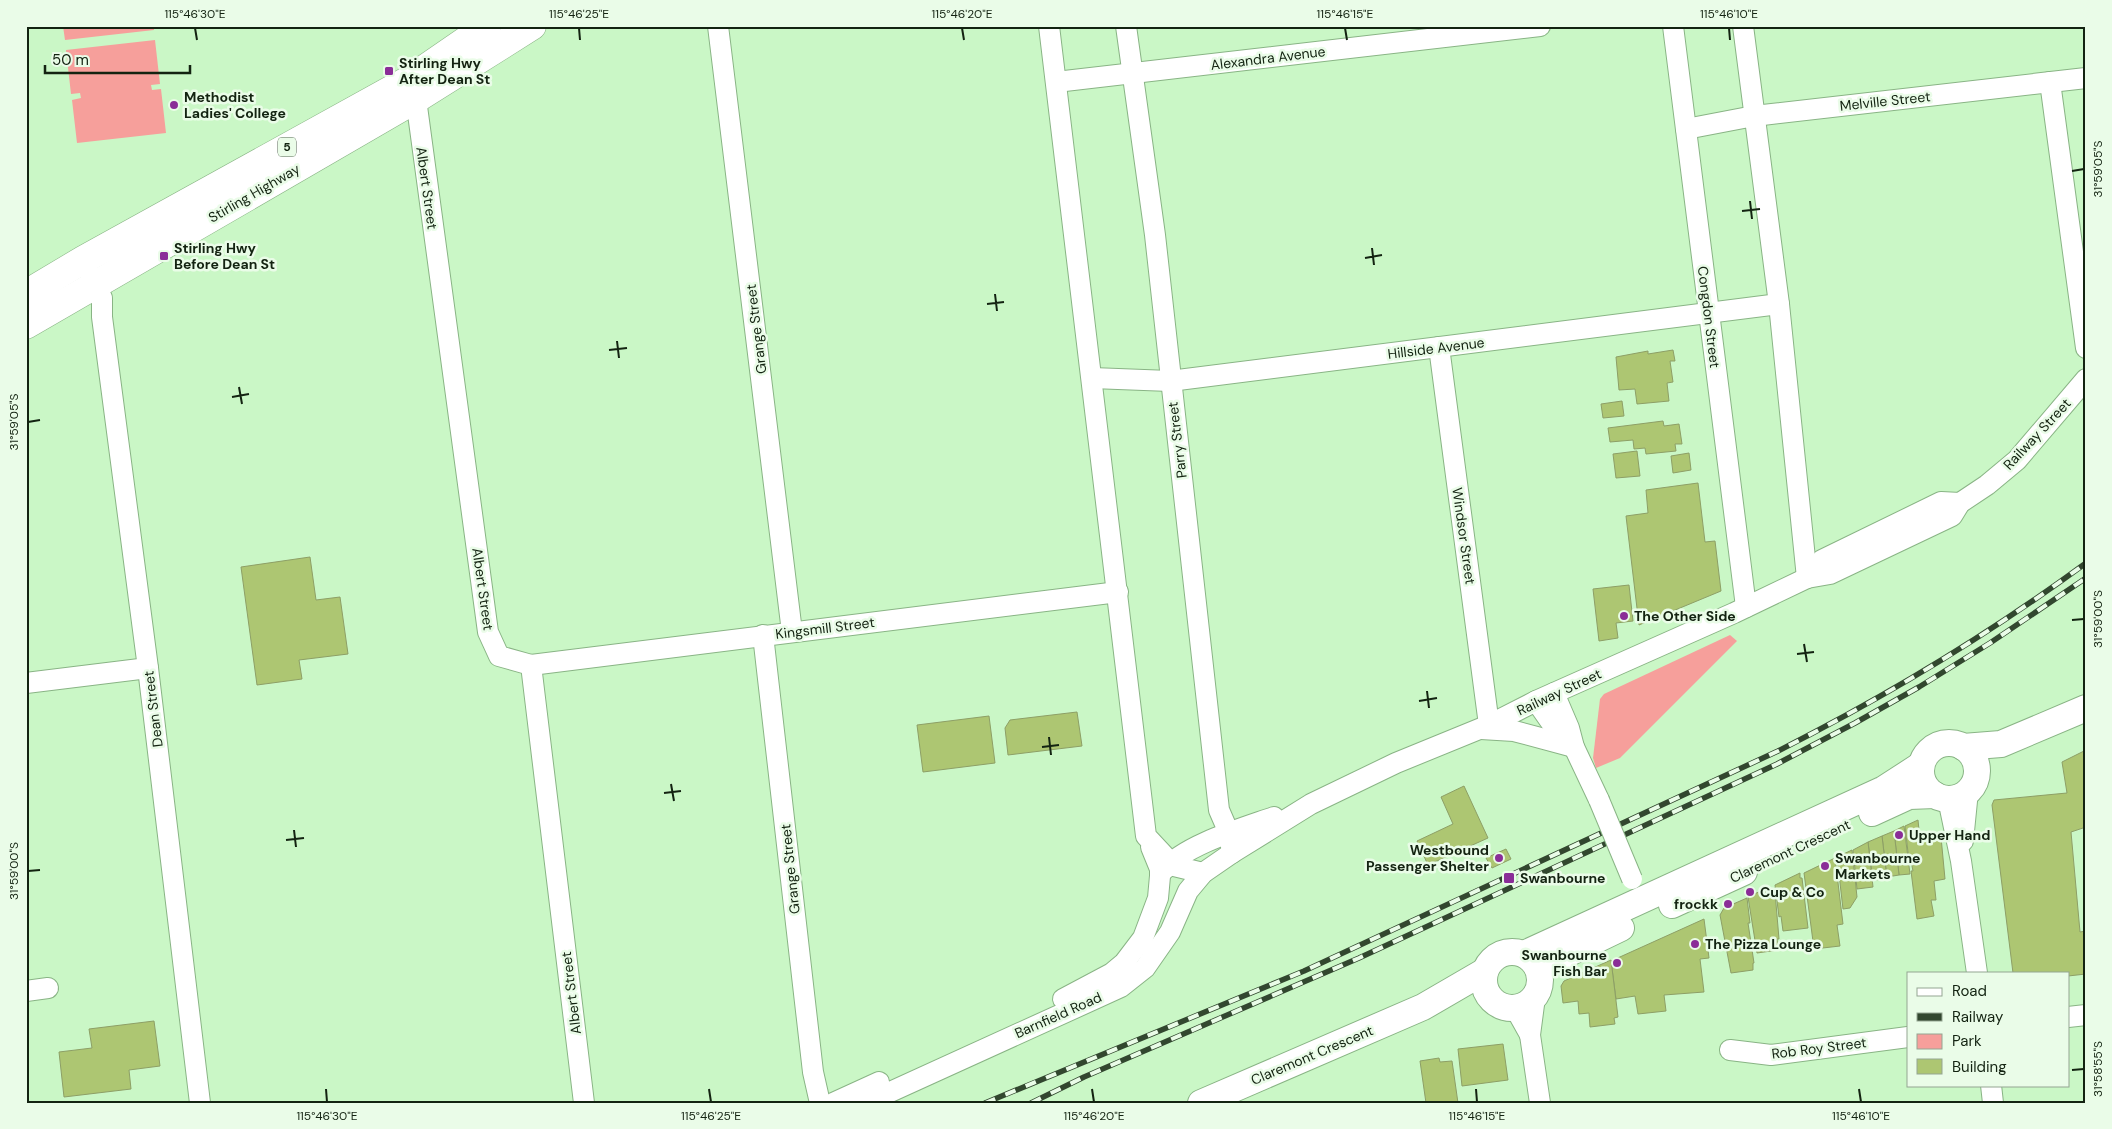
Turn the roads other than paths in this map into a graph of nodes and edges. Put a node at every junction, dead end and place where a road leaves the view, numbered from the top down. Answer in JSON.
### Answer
{"nodes":[{"id":1,"x":487,"y":26,"type":"edge"},
{"id":2,"x":532,"y":26,"type":"edge"},
{"id":3,"x":718,"y":26,"type":"edge"},
{"id":4,"x":1050,"y":26,"type":"edge"},
{"id":5,"x":1126,"y":26,"type":"edge"},
{"id":6,"x":1540,"y":26,"type":"edge"},
{"id":7,"x":1673,"y":26,"type":"edge"},
{"id":8,"x":1743,"y":26,"type":"edge"},
{"id":9,"x":1132,"y":74,"type":"junction"},
{"id":10,"x":2086,"y":78,"type":"edge"},
{"id":11,"x":1056,"y":82,"type":"junction"},
{"id":12,"x":2050,"y":82,"type":"junction"},
{"id":13,"x":410,"y":90,"type":"junction"},
{"id":14,"x":1754,"y":116,"type":"junction"},
{"id":15,"x":1686,"y":129,"type":"junction"},
{"id":16,"x":73,"y":266,"type":"junction"},
{"id":17,"x":87,"y":290,"type":"junction"},
{"id":18,"x":26,"y":294,"type":"edge"},
{"id":19,"x":1779,"y":304,"type":"junction"},
{"id":20,"x":1709,"y":312,"type":"junction"},
{"id":21,"x":26,"y":325,"type":"edge"},
{"id":22,"x":1439,"y":347,"type":"junction"},
{"id":23,"x":2086,"y":348,"type":"edge"},
{"id":24,"x":1092,"y":378,"type":"junction"},
{"id":25,"x":2086,"y":380,"type":"edge"},
{"id":26,"x":1170,"y":381,"type":"junction"},
{"id":27,"x":1807,"y":578,"type":"junction"},
{"id":28,"x":1118,"y":592,"type":"junction"},
{"id":29,"x":1746,"y":607,"type":"junction"},
{"id":30,"x":792,"y":632,"type":"junction"},
{"id":31,"x":763,"y":635,"type":"junction"},
{"id":32,"x":531,"y":665,"type":"junction"},
{"id":33,"x":148,"y":668,"type":"junction"},
{"id":34,"x":26,"y":684,"type":"edge"},
{"id":35,"x":1554,"y":693,"type":"junction"},
{"id":36,"x":1536,"y":701,"type":"junction"},
{"id":37,"x":2086,"y":708,"type":"edge"},
{"id":38,"x":2086,"y":726,"type":"edge"},
{"id":39,"x":1485,"y":727,"type":"junction"},
{"id":40,"x":1962,"y":747,"type":"junction"},
{"id":41,"x":1574,"y":748,"type":"junction"},
{"id":42,"x":1921,"y":765,"type":"junction"},
{"id":43,"x":1957,"y":790,"type":"junction"},
{"id":44,"x":1311,"y":804,"type":"junction"},
{"id":45,"x":1229,"y":832,"type":"junction"},
{"id":46,"x":1232,"y":853,"type":"junction"},
{"id":47,"x":1165,"y":869,"type":"junction"},
{"id":48,"x":1202,"y":873,"type":"junction"},
{"id":49,"x":1639,"y":898,"type":"junction"},
{"id":50,"x":1531,"y":961,"type":"junction"},
{"id":51,"x":1977,"y":972,"type":"edge"},
{"id":52,"x":1485,"y":981,"type":"junction"},
{"id":53,"x":48,"y":988,"type":"dead end"},
{"id":54,"x":26,"y":990,"type":"edge"},
{"id":55,"x":1525,"y":1003,"type":"junction"},
{"id":56,"x":2086,"y":1015,"type":"edge"},
{"id":57,"x":2070,"y":1017,"type":"edge"},
{"id":58,"x":1907,"y":1036,"type":"edge"},
{"id":59,"x":1730,"y":1050,"type":"dead end"},
{"id":60,"x":1992,"y":1086,"type":"edge"},
{"id":61,"x":200,"y":1103,"type":"edge"},
{"id":62,"x":584,"y":1103,"type":"edge"},
{"id":63,"x":820,"y":1103,"type":"edge"},
{"id":64,"x":833,"y":1103,"type":"edge"},
{"id":65,"x":866,"y":1103,"type":"edge"},
{"id":66,"x":1201,"y":1103,"type":"edge"},
{"id":67,"x":1540,"y":1103,"type":"edge"},
{"id":68,"x":1993,"y":1103,"type":"edge"}],
"edges":[{"from":1,"to":13,"type":"highway","name":"Stirling Highway","number":"5"},
{"from":2,"to":13,"type":"highway","name":"Stirling Highway","number":"5"},
{"from":3,"to":30,"type":"street","name":"Grange Street"},
{"from":4,"to":11,"type":"street"},
{"from":5,"to":9,"type":"street","name":"Parry Street"},
{"from":6,"to":9,"type":"street","name":"Alexandra Avenue"},
{"from":7,"to":15,"type":"street","name":"Congdon Street"},
{"from":8,"to":14,"type":"street"},
{"from":9,"to":11,"type":"street","name":"Alexandra Avenue"},
{"from":9,"to":26,"type":"street","name":"Parry Street"},
{"from":10,"to":12,"type":"street","name":"Melville Street"},
{"from":11,"to":24,"type":"street"},
{"from":12,"to":14,"type":"street","name":"Melville Street"},
{"from":12,"to":23,"type":"street"},
{"from":13,"to":16,"type":"highway","name":"Stirling Highway","number":"5"},
{"from":13,"to":17,"type":"highway","name":"Stirling Highway","number":"5"},
{"from":13,"to":32,"type":"street","name":"Albert Street"},
{"from":14,"to":15,"type":"street","name":"Melville Street"},
{"from":14,"to":19,"type":"street"},
{"from":15,"to":20,"type":"street","name":"Congdon Street"},
{"from":16,"to":17,"type":"street","name":"Dean Street"},
{"from":16,"to":18,"type":"highway","name":"Stirling Highway","number":"5"},
{"from":17,"to":21,"type":"highway","name":"Stirling Highway","number":"5"},
{"from":17,"to":33,"type":"street","name":"Dean Street"},
{"from":19,"to":20,"type":"street","name":"Hillside Avenue"},
{"from":19,"to":27,"type":"street"},
{"from":20,"to":22,"type":"street","name":"Hillside Avenue"},
{"from":20,"to":29,"type":"street","name":"Congdon Street"},
{"from":22,"to":26,"type":"street","name":"Hillside Avenue"},
{"from":22,"to":39,"type":"street","name":"Windsor Street"},
{"from":24,"to":26,"type":"street","name":"Hillside Avenue"},
{"from":24,"to":28,"type":"street"},
{"from":25,"to":27,"type":"street","name":"Railway Street"},
{"from":26,"to":45,"type":"street","name":"Parry Street"},
{"from":27,"to":29,"type":"street","name":"Railway Street"},
{"from":28,"to":30,"type":"street","name":"Kingsmill Street"},
{"from":28,"to":47,"type":"street"},
{"from":29,"to":35,"type":"street","name":"Railway Street"},
{"from":30,"to":31,"type":"street","name":"Kingsmill Street"},
{"from":31,"to":32,"type":"street","name":"Kingsmill Street"},
{"from":31,"to":63,"type":"street","name":"Grange Street"},
{"from":32,"to":62,"type":"street","name":"Albert Street"},
{"from":33,"to":34,"type":"street"},
{"from":33,"to":61,"type":"street","name":"Dean Street"},
{"from":35,"to":36,"type":"street","name":"Railway Street"},
{"from":35,"to":41,"type":"street"},
{"from":36,"to":39,"type":"street","name":"Railway Street"},
{"from":36,"to":41,"type":"street"},
{"from":37,"to":40,"type":"main road"},
{"from":38,"to":43,"type":"main road"},
{"from":39,"to":41,"type":"street"},
{"from":39,"to":44,"type":"street","name":"Railway Street"},
{"from":40,"to":42,"type":"main road"},
{"from":40,"to":43,"type":"main road"},
{"from":41,"to":49,"type":"street","bridge":true},
{"from":42,"to":43,"type":"main road"},
{"from":42,"to":49,"type":"main road","name":"Claremont Crescent"},
{"from":43,"to":49,"type":"main road","name":"Claremont Crescent"},
{"from":43,"to":51,"type":"street"},
{"from":44,"to":45,"type":"street","name":"Railway Street"},
{"from":44,"to":46,"type":"street","name":"Railway Street"},
{"from":45,"to":46,"type":"street","name":"Parry Street"},
{"from":45,"to":47,"type":"street","name":"Railway Street"},
{"from":46,"to":48,"type":"street","name":"Railway Street"},
{"from":47,"to":48,"type":"street"},
{"from":47,"to":64,"type":"street","name":"Barnfield Road"},
{"from":48,"to":65,"type":"street","name":"Barnfield Road"},
{"from":49,"to":50,"type":"main road","name":"Claremont Crescent"},
{"from":50,"to":52,"type":"main road","name":"Claremont Crescent"},
{"from":50,"to":55,"type":"main road"},
{"from":52,"to":55,"type":"main road"},
{"from":52,"to":66,"type":"main road","name":"Claremont Crescent"},
{"from":53,"to":54,"type":"street"},
{"from":55,"to":67,"type":"street"},
{"from":56,"to":57,"type":"street"},
{"from":58,"to":59,"type":"street","name":"Rob Roy Street"},
{"from":60,"to":68,"type":"street"}]}
